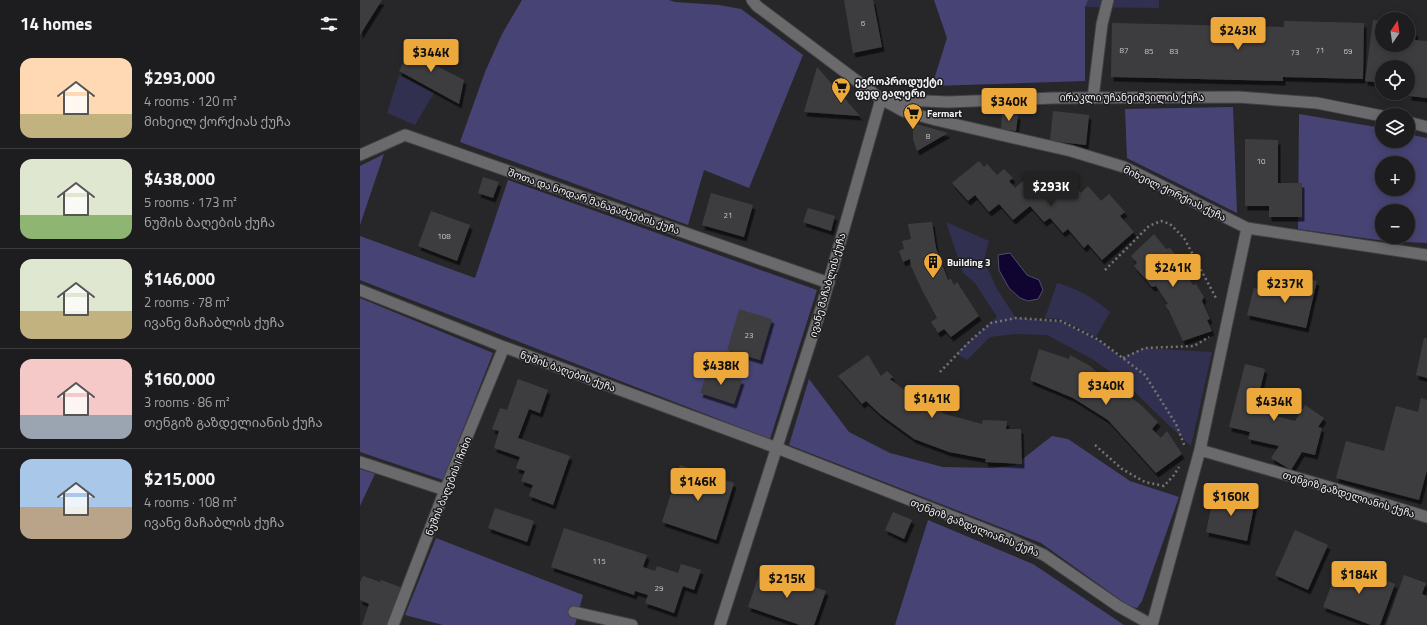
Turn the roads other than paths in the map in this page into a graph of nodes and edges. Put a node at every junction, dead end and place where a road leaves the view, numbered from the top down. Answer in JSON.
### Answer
{"nodes":[{"id":1,"x":752,"y":0,"type":"edge"},
{"id":2,"x":1108,"y":0,"type":"edge"},
{"id":3,"x":1093,"y":98,"type":"junction"},
{"id":4,"x":881,"y":99,"type":"junction"},
{"id":5,"x":1375,"y":115,"type":"edge"},
{"id":6,"x":1415,"y":124,"type":"edge"},
{"id":7,"x":1427,"y":127,"type":"edge"},
{"id":8,"x":360,"y":155,"type":"edge"},
{"id":9,"x":1247,"y":228,"type":"junction"},
{"id":10,"x":1427,"y":255,"type":"edge"},
{"id":11,"x":829,"y":283,"type":"junction"},
{"id":12,"x":360,"y":290,"type":"edge"},
{"id":13,"x":504,"y":347,"type":"junction"},
{"id":14,"x":777,"y":448,"type":"junction"},
{"id":15,"x":1200,"y":450,"type":"junction"},
{"id":16,"x":360,"y":462,"type":"edge"},
{"id":17,"x":445,"y":490,"type":"junction"},
{"id":18,"x":1427,"y":517,"type":"edge"},
{"id":19,"x":574,"y":612,"type":"dead end"},
{"id":20,"x":393,"y":625,"type":"edge"},
{"id":21,"x":632,"y":625,"type":"edge"},
{"id":22,"x":720,"y":625,"type":"edge"},
{"id":23,"x":1152,"y":625,"type":"edge"}],
"edges":[{"from":1,"to":4,"type":"street"},
{"from":2,"to":3,"type":"street"},
{"from":3,"to":4,"type":"street","name":"ირაკლი უჩანეიშვილის ქუჩა"},
{"from":3,"to":5,"type":"street","name":"ირაკლი უჩანეიშვილის ქუჩა"},
{"from":4,"to":9,"type":"street","name":"მიხეილ ქორქიას ქუჩა"},
{"from":4,"to":11,"type":"street","name":"ივანე მაჩაბლის ქუჩა"},
{"from":6,"to":7,"type":"street"},
{"from":8,"to":11,"type":"street","name":"შოთა და ნოდარ მანაგაძეების ქუჩა"},
{"from":9,"to":10,"type":"street","name":"მიხეილ ქორქიას ქუჩა"},
{"from":9,"to":15,"type":"street"},
{"from":11,"to":14,"type":"street","name":"ივანე მაჩაბლის ქუჩა"},
{"from":12,"to":13,"type":"street","name":"ნუშის ბაღების ქუჩა"},
{"from":13,"to":14,"type":"street","name":"ნუშის ბაღების ქუჩა"},
{"from":13,"to":17,"type":"street","name":"ნუშის ბაღების I ჩიხი"},
{"from":14,"to":22,"type":"street","name":"ივანე მაჩაბლის ქუჩა"},
{"from":14,"to":23,"type":"street","name":"თენგიზ გაზდელიანის ქუჩა"},
{"from":15,"to":18,"type":"street","name":"თენგიზ გაზდელიანის ქუჩა"},
{"from":15,"to":23,"type":"street","name":"თენგიზ გაზდელიანის ქუჩა"},
{"from":16,"to":17,"type":"street"},
{"from":17,"to":20,"type":"street","name":"ნუშის ბაღების I ჩიხი"},
{"from":19,"to":21,"type":"street"}]}
